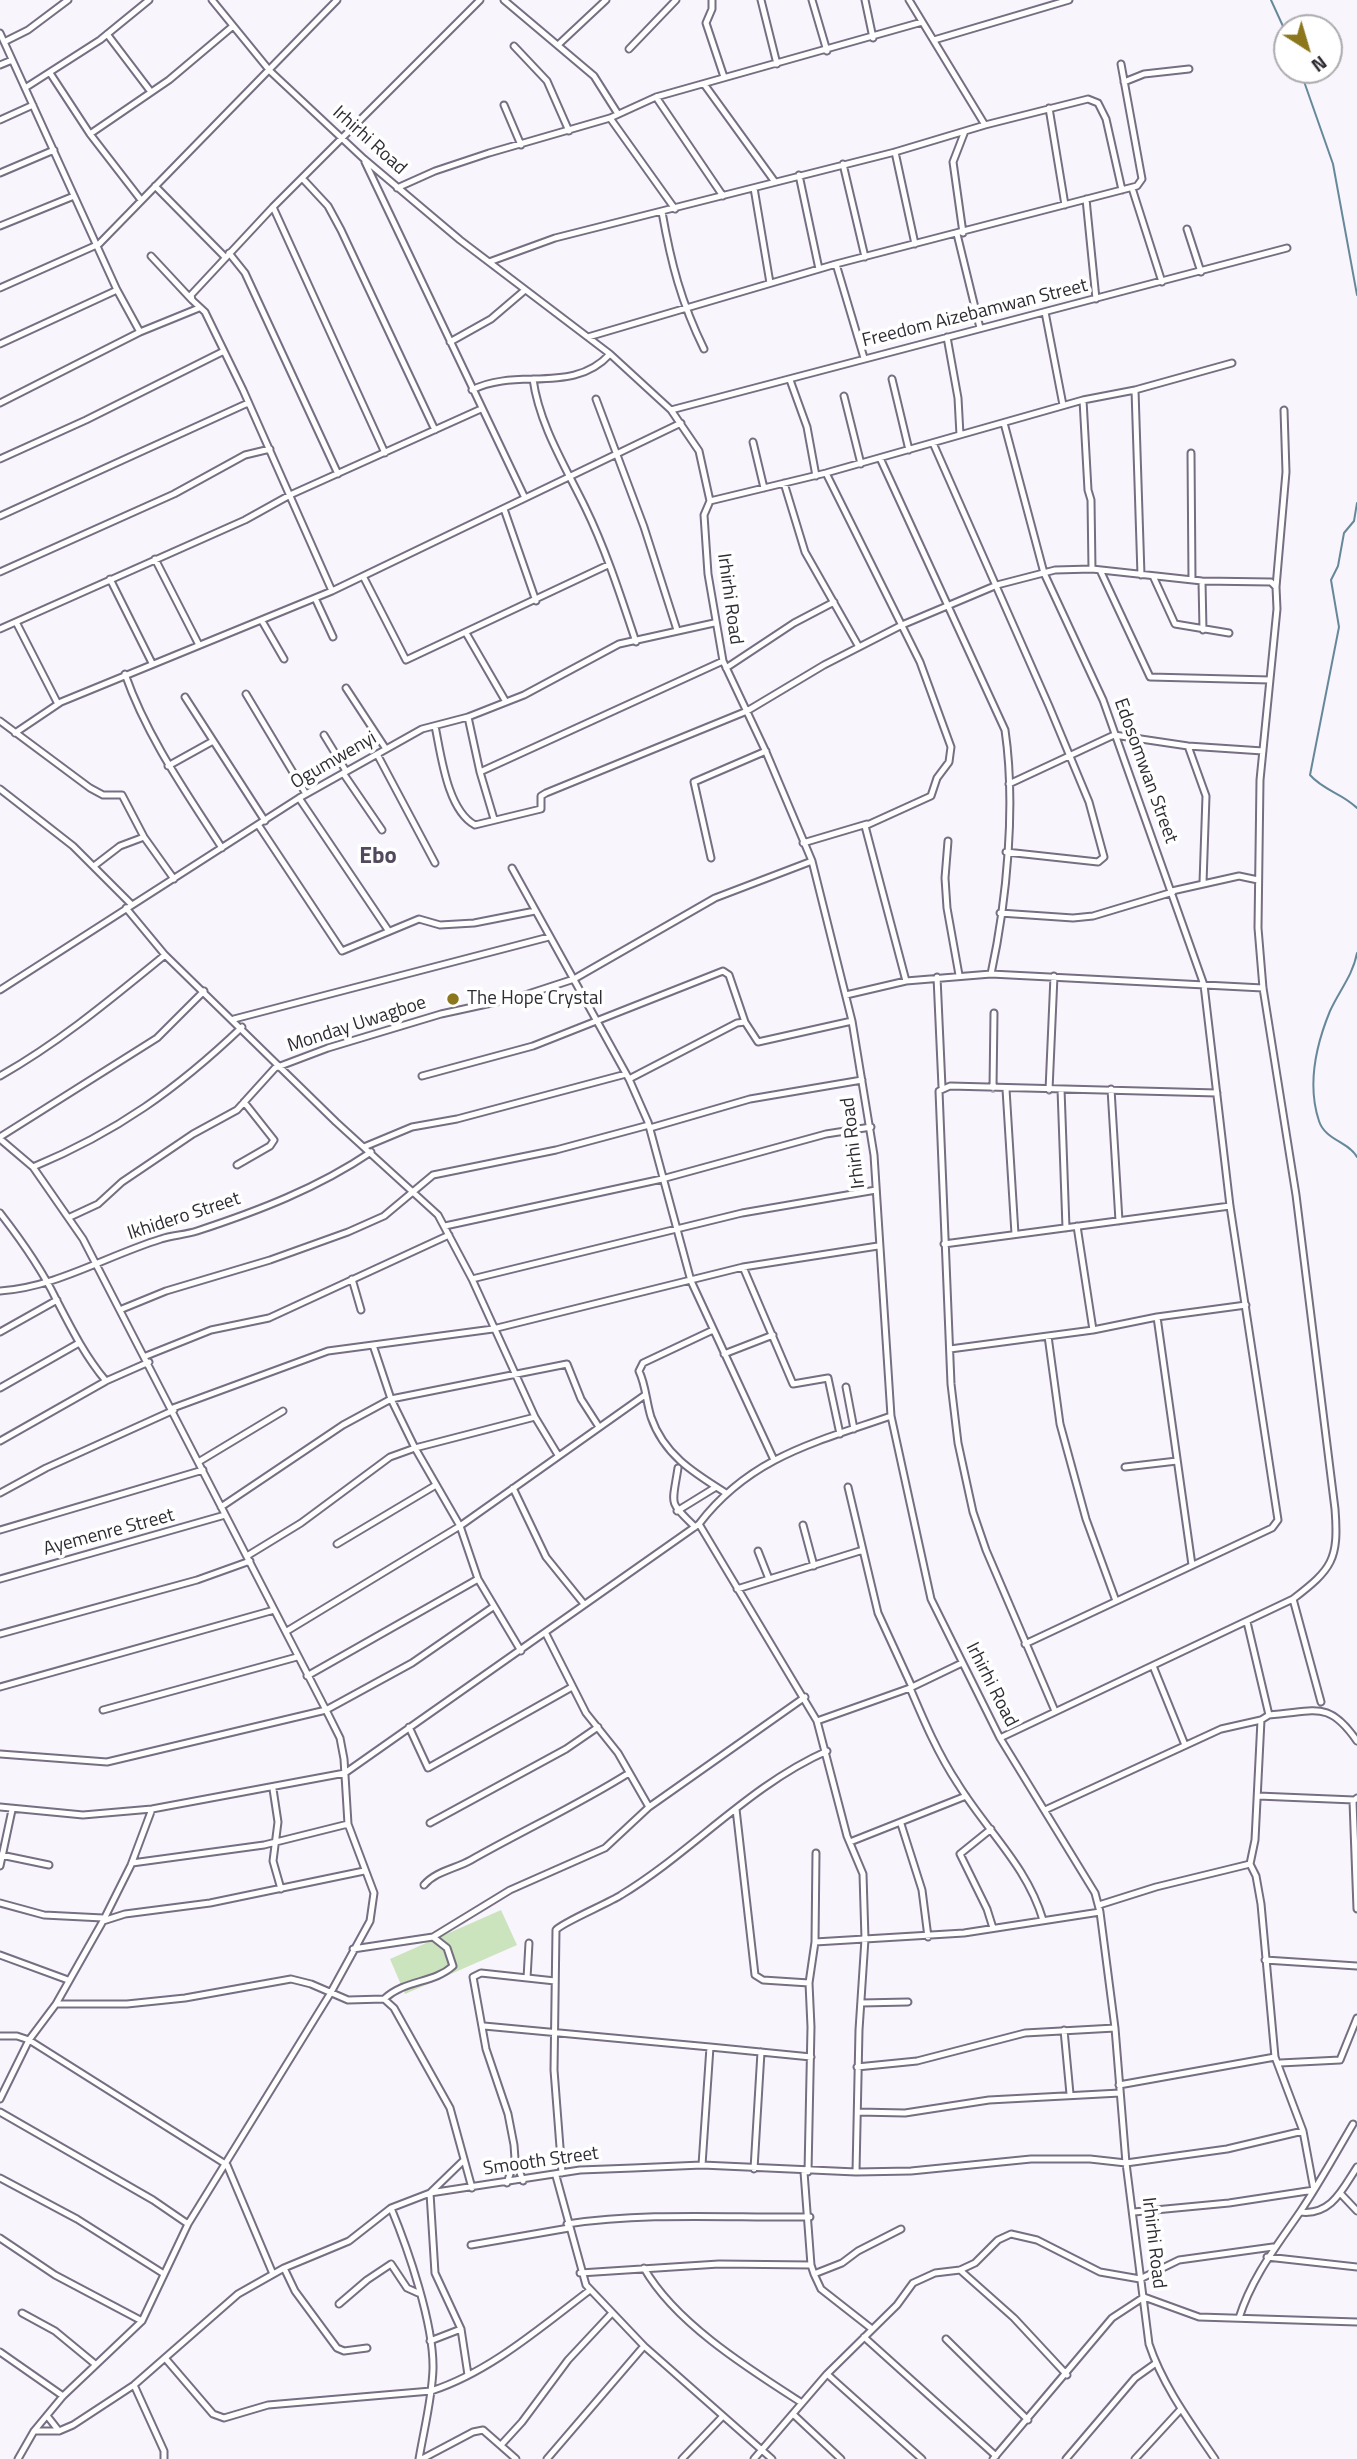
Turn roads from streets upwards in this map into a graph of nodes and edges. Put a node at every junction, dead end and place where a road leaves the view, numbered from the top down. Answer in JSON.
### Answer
{"nodes":[{"id":1,"x":68,"y":0,"type":"edge"},
{"id":2,"x":149,"y":0,"type":"edge"},
{"id":3,"x":212,"y":0,"type":"edge"},
{"id":4,"x":337,"y":0,"type":"edge"},
{"id":5,"x":480,"y":0,"type":"edge"},
{"id":6,"x":504,"y":0,"type":"edge"},
{"id":7,"x":607,"y":0,"type":"edge"},
{"id":8,"x":676,"y":0,"type":"edge"},
{"id":9,"x":712,"y":0,"type":"edge"},
{"id":10,"x":761,"y":0,"type":"edge"},
{"id":11,"x":812,"y":0,"type":"edge"},
{"id":12,"x":865,"y":0,"type":"edge"},
{"id":13,"x":909,"y":0,"type":"edge"},
{"id":14,"x":1030,"y":0,"type":"edge"},
{"id":15,"x":1069,"y":0,"type":"edge"},
{"id":16,"x":1033,"y":10,"type":"junction"},
{"id":17,"x":922,"y":22,"type":"junction"},
{"id":18,"x":233,"y":26,"type":"junction"},
{"id":19,"x":0,"y":33,"type":"edge"},
{"id":20,"x":107,"y":34,"type":"junction"},
{"id":21,"x":873,"y":38,"type":"junction"},
{"id":22,"x":933,"y":40,"type":"junction"},
{"id":23,"x":4,"y":43,"type":"junction"},
{"id":24,"x":559,"y":44,"type":"junction"},
{"id":25,"x":514,"y":46,"type":"dead end"},
{"id":26,"x":629,"y":48,"type":"dead end"},
{"id":27,"x":827,"y":51,"type":"junction"},
{"id":28,"x":12,"y":60,"type":"junction"},
{"id":29,"x":777,"y":64,"type":"junction"},
{"id":30,"x":1121,"y":64,"type":"dead end"},
{"id":31,"x":0,"y":65,"type":"edge"},
{"id":32,"x":1189,"y":69,"type":"dead end"},
{"id":33,"x":270,"y":71,"type":"junction"},
{"id":34,"x":50,"y":73,"type":"junction"},
{"id":35,"x":724,"y":77,"type":"junction"},
{"id":36,"x":1124,"y":82,"type":"junction"},
{"id":37,"x":705,"y":84,"type":"junction"},
{"id":38,"x":25,"y":88,"type":"junction"},
{"id":39,"x":151,"y":92,"type":"junction"},
{"id":40,"x":656,"y":97,"type":"junction"},
{"id":41,"x":33,"y":105,"type":"junction"},
{"id":42,"x":504,"y":105,"type":"dead end"},
{"id":43,"x":1049,"y":108,"type":"junction"},
{"id":44,"x":618,"y":114,"type":"junction"},
{"id":45,"x":610,"y":118,"type":"junction"},
{"id":46,"x":0,"y":120,"type":"edge"},
{"id":47,"x":985,"y":125,"type":"junction"},
{"id":48,"x":569,"y":131,"type":"junction"},
{"id":49,"x":965,"y":131,"type":"junction"},
{"id":50,"x":90,"y":134,"type":"junction"},
{"id":51,"x":342,"y":138,"type":"junction"},
{"id":52,"x":521,"y":145,"type":"junction"},
{"id":53,"x":54,"y":150,"type":"junction"},
{"id":54,"x":895,"y":152,"type":"junction"},
{"id":55,"x":364,"y":159,"type":"junction"},
{"id":56,"x":844,"y":164,"type":"junction"},
{"id":57,"x":0,"y":173,"type":"edge"},
{"id":58,"x":799,"y":175,"type":"junction"},
{"id":59,"x":302,"y":178,"type":"junction"},
{"id":60,"x":775,"y":182,"type":"junction"},
{"id":61,"x":155,"y":186,"type":"junction"},
{"id":62,"x":397,"y":188,"type":"junction"},
{"id":63,"x":754,"y":188,"type":"junction"},
{"id":64,"x":1132,"y":188,"type":"junction"},
{"id":65,"x":1122,"y":190,"type":"junction"},
{"id":66,"x":74,"y":196,"type":"junction"},
{"id":67,"x":723,"y":196,"type":"junction"},
{"id":68,"x":1086,"y":199,"type":"junction"},
{"id":69,"x":141,"y":200,"type":"junction"},
{"id":70,"x":1065,"y":205,"type":"junction"},
{"id":71,"x":273,"y":207,"type":"junction"},
{"id":72,"x":675,"y":209,"type":"junction"},
{"id":73,"x":662,"y":212,"type":"junction"},
{"id":74,"x":0,"y":226,"type":"edge"},
{"id":75,"x":1187,"y":229,"type":"dead end"},
{"id":76,"x":960,"y":234,"type":"junction"},
{"id":77,"x":99,"y":244,"type":"junction"},
{"id":78,"x":915,"y":244,"type":"junction"},
{"id":79,"x":1287,"y":248,"type":"dead end"},
{"id":80,"x":227,"y":255,"type":"junction"},
{"id":81,"x":150,"y":256,"type":"dead end"},
{"id":82,"x":865,"y":257,"type":"junction"},
{"id":83,"x":489,"y":262,"type":"junction"},
{"id":84,"x":836,"y":264,"type":"junction"},
{"id":85,"x":819,"y":269,"type":"junction"},
{"id":86,"x":1201,"y":272,"type":"junction"},
{"id":87,"x":1162,"y":282,"type":"junction"},
{"id":88,"x":770,"y":283,"type":"junction"},
{"id":89,"x":0,"y":288,"type":"edge"},
{"id":90,"x":117,"y":290,"type":"junction"},
{"id":91,"x":525,"y":290,"type":"junction"},
{"id":92,"x":1096,"y":299,"type":"junction"},
{"id":93,"x":192,"y":300,"type":"junction"},
{"id":94,"x":684,"y":307,"type":"junction"},
{"id":95,"x":199,"y":308,"type":"junction"},
{"id":96,"x":1045,"y":312,"type":"junction"},
{"id":97,"x":980,"y":328,"type":"junction"},
{"id":98,"x":140,"y":332,"type":"junction"},
{"id":99,"x":588,"y":337,"type":"junction"},
{"id":100,"x":947,"y":337,"type":"junction"},
{"id":101,"x":450,"y":342,"type":"junction"},
{"id":102,"x":0,"y":344,"type":"edge"},
{"id":103,"x":704,"y":349,"type":"dead end"},
{"id":104,"x":224,"y":351,"type":"junction"},
{"id":105,"x":610,"y":354,"type":"junction"},
{"id":106,"x":864,"y":358,"type":"junction"},
{"id":107,"x":1232,"y":363,"type":"dead end"},
{"id":108,"x":533,"y":379,"type":"junction"},
{"id":109,"x":892,"y":379,"type":"dead end"},
{"id":110,"x":790,"y":380,"type":"junction"},
{"id":111,"x":472,"y":390,"type":"junction"},
{"id":112,"x":1135,"y":390,"type":"junction"},
{"id":113,"x":844,"y":396,"type":"dead end"},
{"id":114,"x":596,"y":400,"type":"dead end"},
{"id":115,"x":1083,"y":400,"type":"junction"},
{"id":116,"x":0,"y":403,"type":"edge"},
{"id":117,"x":248,"y":403,"type":"junction"},
{"id":118,"x":1063,"y":405,"type":"junction"},
{"id":119,"x":481,"y":409,"type":"junction"},
{"id":120,"x":671,"y":410,"type":"junction"},
{"id":121,"x":1284,"y":410,"type":"dead end"},
{"id":122,"x":681,"y":423,"type":"junction"},
{"id":123,"x":1004,"y":423,"type":"junction"},
{"id":124,"x":435,"y":430,"type":"junction"},
{"id":125,"x":960,"y":435,"type":"junction"},
{"id":126,"x":753,"y":442,"type":"dead end"},
{"id":127,"x":933,"y":443,"type":"junction"},
{"id":128,"x":270,"y":449,"type":"junction"},
{"id":129,"x":909,"y":450,"type":"junction"},
{"id":130,"x":385,"y":453,"type":"junction"},
{"id":131,"x":616,"y":453,"type":"junction"},
{"id":132,"x":1191,"y":453,"type":"dead end"},
{"id":133,"x":880,"y":458,"type":"junction"},
{"id":134,"x":0,"y":459,"type":"edge"},
{"id":135,"x":861,"y":464,"type":"junction"},
{"id":136,"x":826,"y":473,"type":"junction"},
{"id":137,"x":338,"y":474,"type":"junction"},
{"id":138,"x":568,"y":475,"type":"junction"},
{"id":139,"x":816,"y":476,"type":"junction"},
{"id":140,"x":783,"y":484,"type":"junction"},
{"id":141,"x":764,"y":488,"type":"junction"},
{"id":142,"x":290,"y":495,"type":"junction"},
{"id":143,"x":525,"y":498,"type":"junction"},
{"id":144,"x":710,"y":501,"type":"junction"},
{"id":145,"x":504,"y":509,"type":"junction"},
{"id":146,"x":0,"y":516,"type":"edge"},
{"id":147,"x":155,"y":559,"type":"junction"},
{"id":148,"x":608,"y":565,"type":"junction"},
{"id":149,"x":1092,"y":569,"type":"junction"},
{"id":150,"x":1100,"y":570,"type":"junction"},
{"id":151,"x":0,"y":572,"type":"edge"},
{"id":152,"x":1044,"y":573,"type":"junction"},
{"id":153,"x":1141,"y":575,"type":"junction"},
{"id":154,"x":363,"y":576,"type":"junction"},
{"id":155,"x":1153,"y":576,"type":"junction"},
{"id":156,"x":110,"y":579,"type":"junction"},
{"id":157,"x":1192,"y":580,"type":"junction"},
{"id":158,"x":1202,"y":581,"type":"junction"},
{"id":159,"x":997,"y":584,"type":"junction"},
{"id":160,"x":1276,"y":587,"type":"junction"},
{"id":161,"x":332,"y":591,"type":"junction"},
{"id":162,"x":315,"y":598,"type":"junction"},
{"id":163,"x":537,"y":601,"type":"junction"},
{"id":164,"x":834,"y":602,"type":"junction"},
{"id":165,"x":950,"y":604,"type":"junction"},
{"id":166,"x":262,"y":621,"type":"junction"},
{"id":167,"x":16,"y":622,"type":"junction"},
{"id":168,"x":714,"y":623,"type":"junction"},
{"id":169,"x":902,"y":625,"type":"junction"},
{"id":170,"x":0,"y":629,"type":"edge"},
{"id":171,"x":677,"y":630,"type":"junction"},
{"id":172,"x":1203,"y":630,"type":"junction"},
{"id":173,"x":466,"y":633,"type":"junction"},
{"id":174,"x":1229,"y":633,"type":"dead end"},
{"id":175,"x":333,"y":637,"type":"dead end"},
{"id":176,"x":636,"y":642,"type":"junction"},
{"id":177,"x":199,"y":645,"type":"junction"},
{"id":178,"x":859,"y":648,"type":"junction"},
{"id":179,"x":284,"y":659,"type":"dead end"},
{"id":180,"x":723,"y":661,"type":"junction"},
{"id":181,"x":152,"y":663,"type":"junction"},
{"id":182,"x":726,"y":668,"type":"junction"},
{"id":183,"x":125,"y":674,"type":"junction"},
{"id":184,"x":1270,"y":680,"type":"junction"},
{"id":185,"x":346,"y":688,"type":"dead end"},
{"id":186,"x":246,"y":694,"type":"dead end"},
{"id":187,"x":185,"y":697,"type":"dead end"},
{"id":188,"x":506,"y":702,"type":"junction"},
{"id":189,"x":58,"y":704,"type":"junction"},
{"id":190,"x":747,"y":711,"type":"junction"},
{"id":191,"x":468,"y":717,"type":"junction"},
{"id":192,"x":0,"y":721,"type":"edge"},
{"id":193,"x":435,"y":726,"type":"junction"},
{"id":194,"x":15,"y":733,"type":"junction"},
{"id":195,"x":324,"y":735,"type":"dead end"},
{"id":196,"x":1114,"y":735,"type":"junction"},
{"id":197,"x":213,"y":741,"type":"junction"},
{"id":198,"x":1188,"y":746,"type":"junction"},
{"id":199,"x":386,"y":749,"type":"junction"},
{"id":200,"x":766,"y":751,"type":"junction"},
{"id":201,"x":1263,"y":751,"type":"junction"},
{"id":202,"x":377,"y":754,"type":"junction"},
{"id":203,"x":1069,"y":756,"type":"junction"},
{"id":204,"x":168,"y":766,"type":"junction"},
{"id":205,"x":344,"y":772,"type":"junction"},
{"id":206,"x":480,"y":772,"type":"junction"},
{"id":207,"x":1009,"y":784,"type":"junction"},
{"id":208,"x":0,"y":789,"type":"edge"},
{"id":209,"x":302,"y":796,"type":"junction"},
{"id":210,"x":494,"y":820,"type":"junction"},
{"id":211,"x":265,"y":821,"type":"junction"},
{"id":212,"x":867,"y":824,"type":"junction"},
{"id":213,"x":259,"y":826,"type":"junction"},
{"id":214,"x":382,"y":830,"type":"dead end"},
{"id":215,"x":144,"y":837,"type":"junction"},
{"id":216,"x":948,"y":841,"type":"dead end"},
{"id":217,"x":803,"y":842,"type":"junction"},
{"id":218,"x":222,"y":848,"type":"junction"},
{"id":219,"x":1006,"y":852,"type":"junction"},
{"id":220,"x":711,"y":858,"type":"dead end"},
{"id":221,"x":812,"y":861,"type":"junction"},
{"id":222,"x":435,"y":863,"type":"dead end"},
{"id":223,"x":94,"y":866,"type":"junction"},
{"id":224,"x":512,"y":868,"type":"dead end"},
{"id":225,"x":174,"y":879,"type":"junction"},
{"id":226,"x":1258,"y":880,"type":"junction"},
{"id":227,"x":1203,"y":883,"type":"junction"},
{"id":228,"x":1173,"y":892,"type":"junction"},
{"id":229,"x":129,"y":906,"type":"junction"},
{"id":230,"x":535,"y":911,"type":"junction"},
{"id":231,"x":1000,"y":913,"type":"junction"},
{"id":232,"x":388,"y":930,"type":"junction"},
{"id":233,"x":549,"y":937,"type":"junction"},
{"id":234,"x":165,"y":956,"type":"junction"},
{"id":235,"x":991,"y":974,"type":"junction"},
{"id":236,"x":959,"y":975,"type":"junction"},
{"id":237,"x":1054,"y":976,"type":"junction"},
{"id":238,"x":937,"y":977,"type":"junction"},
{"id":239,"x":574,"y":979,"type":"junction"},
{"id":240,"x":905,"y":981,"type":"junction"},
{"id":241,"x":1204,"y":985,"type":"junction"},
{"id":242,"x":1263,"y":988,"type":"junction"},
{"id":243,"x":0,"y":990,"type":"edge"},
{"id":244,"x":204,"y":991,"type":"junction"},
{"id":245,"x":846,"y":995,"type":"junction"},
{"id":246,"x":994,"y":1013,"type":"dead end"},
{"id":247,"x":233,"y":1019,"type":"junction"},
{"id":248,"x":852,"y":1021,"type":"junction"},
{"id":249,"x":745,"y":1022,"type":"junction"},
{"id":250,"x":598,"y":1023,"type":"junction"},
{"id":251,"x":242,"y":1027,"type":"junction"},
{"id":252,"x":283,"y":1066,"type":"junction"},
{"id":253,"x":0,"y":1076,"type":"edge"},
{"id":254,"x":422,"y":1076,"type":"dead end"},
{"id":255,"x":628,"y":1077,"type":"junction"},
{"id":256,"x":862,"y":1080,"type":"junction"},
{"id":257,"x":943,"y":1087,"type":"junction"},
{"id":258,"x":993,"y":1088,"type":"junction"},
{"id":259,"x":1006,"y":1089,"type":"junction"},
{"id":260,"x":1111,"y":1089,"type":"junction"},
{"id":261,"x":1049,"y":1090,"type":"junction"},
{"id":262,"x":1061,"y":1090,"type":"junction"},
{"id":263,"x":1217,"y":1093,"type":"junction"},
{"id":264,"x":244,"y":1102,"type":"junction"},
{"id":265,"x":650,"y":1126,"type":"junction"},
{"id":266,"x":871,"y":1127,"type":"junction"},
{"id":267,"x":0,"y":1138,"type":"edge"},
{"id":268,"x":364,"y":1147,"type":"junction"},
{"id":269,"x":371,"y":1152,"type":"junction"},
{"id":270,"x":237,"y":1165,"type":"dead end"},
{"id":271,"x":33,"y":1167,"type":"junction"},
{"id":272,"x":662,"y":1179,"type":"junction"},
{"id":273,"x":876,"y":1190,"type":"junction"},
{"id":274,"x":411,"y":1191,"type":"junction"},
{"id":275,"x":1230,"y":1206,"type":"junction"},
{"id":276,"x":0,"y":1213,"type":"edge"},
{"id":277,"x":70,"y":1217,"type":"junction"},
{"id":278,"x":1119,"y":1221,"type":"junction"},
{"id":279,"x":445,"y":1226,"type":"junction"},
{"id":280,"x":1077,"y":1226,"type":"junction"},
{"id":281,"x":1066,"y":1228,"type":"junction"},
{"id":282,"x":677,"y":1230,"type":"junction"},
{"id":283,"x":1015,"y":1234,"type":"junction"},
{"id":284,"x":449,"y":1235,"type":"junction"},
{"id":285,"x":944,"y":1244,"type":"junction"},
{"id":286,"x":878,"y":1246,"type":"junction"},
{"id":287,"x":96,"y":1265,"type":"junction"},
{"id":288,"x":743,"y":1267,"type":"junction"},
{"id":289,"x":352,"y":1279,"type":"junction"},
{"id":290,"x":472,"y":1279,"type":"junction"},
{"id":291,"x":691,"y":1281,"type":"junction"},
{"id":292,"x":48,"y":1283,"type":"junction"},
{"id":293,"x":0,"y":1291,"type":"edge"},
{"id":294,"x":57,"y":1300,"type":"junction"},
{"id":295,"x":1246,"y":1304,"type":"junction"},
{"id":296,"x":122,"y":1309,"type":"junction"},
{"id":297,"x":361,"y":1310,"type":"dead end"},
{"id":298,"x":1157,"y":1317,"type":"junction"},
{"id":299,"x":493,"y":1329,"type":"junction"},
{"id":300,"x":713,"y":1330,"type":"junction"},
{"id":301,"x":1093,"y":1330,"type":"junction"},
{"id":302,"x":0,"y":1332,"type":"edge"},
{"id":303,"x":773,"y":1335,"type":"junction"},
{"id":304,"x":1048,"y":1336,"type":"junction"},
{"id":305,"x":79,"y":1343,"type":"junction"},
{"id":306,"x":373,"y":1345,"type":"junction"},
{"id":307,"x":950,"y":1349,"type":"junction"},
{"id":308,"x":724,"y":1354,"type":"junction"},
{"id":309,"x":147,"y":1359,"type":"junction"},
{"id":310,"x":516,"y":1377,"type":"junction"},
{"id":311,"x":106,"y":1381,"type":"junction"},
{"id":312,"x":846,"y":1387,"type":"dead end"},
{"id":313,"x":0,"y":1388,"type":"edge"},
{"id":314,"x":645,"y":1395,"type":"junction"},
{"id":315,"x":391,"y":1399,"type":"junction"},
{"id":316,"x":174,"y":1409,"type":"junction"},
{"id":317,"x":283,"y":1411,"type":"dead end"},
{"id":318,"x":891,"y":1416,"type":"junction"},
{"id":319,"x":535,"y":1417,"type":"junction"},
{"id":320,"x":599,"y":1427,"type":"junction"},
{"id":321,"x":854,"y":1429,"type":"junction"},
{"id":322,"x":840,"y":1434,"type":"junction"},
{"id":323,"x":0,"y":1441,"type":"edge"},
{"id":324,"x":415,"y":1448,"type":"junction"},
{"id":325,"x":558,"y":1455,"type":"junction"},
{"id":326,"x":774,"y":1460,"type":"junction"},
{"id":327,"x":200,"y":1461,"type":"junction"},
{"id":328,"x":1177,"y":1461,"type":"junction"},
{"id":329,"x":1125,"y":1467,"type":"dead end"},
{"id":330,"x":678,"y":1468,"type":"dead end"},
{"id":331,"x":203,"y":1470,"type":"junction"},
{"id":332,"x":436,"y":1485,"type":"junction"},
{"id":333,"x":716,"y":1487,"type":"junction"},
{"id":334,"x":848,"y":1487,"type":"dead end"},
{"id":335,"x":513,"y":1488,"type":"junction"},
{"id":336,"x":0,"y":1493,"type":"edge"},
{"id":337,"x":726,"y":1493,"type":"junction"},
{"id":338,"x":221,"y":1507,"type":"junction"},
{"id":339,"x":677,"y":1511,"type":"junction"},
{"id":340,"x":225,"y":1516,"type":"junction"},
{"id":341,"x":697,"y":1525,"type":"junction"},
{"id":342,"x":803,"y":1525,"type":"dead end"},
{"id":343,"x":460,"y":1526,"type":"junction"},
{"id":344,"x":0,"y":1530,"type":"edge"},
{"id":345,"x":337,"y":1544,"type":"dead end"},
{"id":346,"x":863,"y":1550,"type":"junction"},
{"id":347,"x":758,"y":1551,"type":"dead end"},
{"id":348,"x":248,"y":1559,"type":"junction"},
{"id":349,"x":1192,"y":1564,"type":"junction"},
{"id":350,"x":814,"y":1566,"type":"junction"},
{"id":351,"x":0,"y":1579,"type":"edge"},
{"id":352,"x":478,"y":1579,"type":"junction"},
{"id":353,"x":769,"y":1579,"type":"junction"},
{"id":354,"x":737,"y":1589,"type":"junction"},
{"id":355,"x":1293,"y":1599,"type":"junction"},
{"id":356,"x":1116,"y":1601,"type":"junction"},
{"id":357,"x":584,"y":1604,"type":"junction"},
{"id":358,"x":493,"y":1607,"type":"junction"},
{"id":359,"x":274,"y":1610,"type":"junction"},
{"id":360,"x":1247,"y":1622,"type":"junction"},
{"id":361,"x":287,"y":1631,"type":"junction"},
{"id":362,"x":0,"y":1634,"type":"edge"},
{"id":363,"x":546,"y":1634,"type":"junction"},
{"id":364,"x":1025,"y":1644,"type":"junction"},
{"id":365,"x":521,"y":1651,"type":"junction"},
{"id":366,"x":297,"y":1657,"type":"junction"},
{"id":367,"x":962,"y":1663,"type":"junction"},
{"id":368,"x":1153,"y":1666,"type":"junction"},
{"id":369,"x":307,"y":1676,"type":"junction"},
{"id":370,"x":0,"y":1687,"type":"edge"},
{"id":371,"x":572,"y":1687,"type":"junction"},
{"id":372,"x":911,"y":1687,"type":"junction"},
{"id":373,"x":805,"y":1697,"type":"junction"},
{"id":374,"x":1321,"y":1702,"type":"dead end"},
{"id":375,"x":103,"y":1710,"type":"dead end"},
{"id":376,"x":326,"y":1710,"type":"junction"},
{"id":377,"x":1055,"y":1711,"type":"junction"},
{"id":378,"x":1269,"y":1714,"type":"junction"},
{"id":379,"x":1261,"y":1720,"type":"junction"},
{"id":380,"x":817,"y":1721,"type":"junction"},
{"id":381,"x":409,"y":1727,"type":"junction"},
{"id":382,"x":598,"y":1727,"type":"junction"},
{"id":383,"x":1000,"y":1738,"type":"junction"},
{"id":384,"x":1357,"y":1741,"type":"edge"},
{"id":385,"x":1185,"y":1745,"type":"junction"},
{"id":386,"x":827,"y":1751,"type":"junction"},
{"id":387,"x":0,"y":1754,"type":"edge"},
{"id":388,"x":345,"y":1773,"type":"junction"},
{"id":389,"x":629,"y":1773,"type":"junction"},
{"id":390,"x":273,"y":1789,"type":"junction"},
{"id":391,"x":966,"y":1796,"type":"junction"},
{"id":392,"x":1258,"y":1796,"type":"junction"},
{"id":393,"x":1355,"y":1799,"type":"edge"},
{"id":394,"x":649,"y":1807,"type":"junction"},
{"id":395,"x":0,"y":1808,"type":"edge"},
{"id":396,"x":152,"y":1809,"type":"junction"},
{"id":397,"x":736,"y":1809,"type":"junction"},
{"id":398,"x":12,"y":1810,"type":"junction"},
{"id":399,"x":1045,"y":1810,"type":"junction"},
{"id":400,"x":430,"y":1823,"type":"dead end"},
{"id":401,"x":348,"y":1824,"type":"junction"},
{"id":402,"x":901,"y":1824,"type":"junction"},
{"id":403,"x":991,"y":1829,"type":"junction"},
{"id":404,"x":850,"y":1842,"type":"junction"},
{"id":405,"x":274,"y":1843,"type":"junction"},
{"id":406,"x":816,"y":1853,"type":"dead end"},
{"id":407,"x":1,"y":1855,"type":"edge"},
{"id":408,"x":1250,"y":1864,"type":"junction"},
{"id":409,"x":49,"y":1865,"type":"dead end"},
{"id":410,"x":131,"y":1865,"type":"junction"},
{"id":411,"x":0,"y":1866,"type":"edge"},
{"id":412,"x":364,"y":1871,"type":"junction"},
{"id":413,"x":424,"y":1885,"type":"dead end"},
{"id":414,"x":281,"y":1889,"type":"junction"},
{"id":415,"x":0,"y":1903,"type":"edge"},
{"id":416,"x":1100,"y":1908,"type":"junction"},
{"id":417,"x":1357,"y":1909,"type":"edge"},
{"id":418,"x":103,"y":1920,"type":"junction"},
{"id":419,"x":1042,"y":1920,"type":"junction"},
{"id":420,"x":993,"y":1928,"type":"junction"},
{"id":421,"x":433,"y":1937,"type":"junction"},
{"id":422,"x":928,"y":1937,"type":"junction"},
{"id":423,"x":865,"y":1939,"type":"junction"},
{"id":424,"x":815,"y":1942,"type":"junction"},
{"id":425,"x":529,"y":1943,"type":"dead end"},
{"id":426,"x":353,"y":1949,"type":"junction"},
{"id":427,"x":0,"y":1955,"type":"edge"},
{"id":428,"x":1265,"y":1960,"type":"junction"},
{"id":429,"x":1357,"y":1966,"type":"edge"},
{"id":430,"x":527,"y":1978,"type":"junction"},
{"id":431,"x":68,"y":1980,"type":"junction"},
{"id":432,"x":555,"y":1982,"type":"junction"},
{"id":433,"x":809,"y":1983,"type":"junction"},
{"id":434,"x":330,"y":1994,"type":"junction"},
{"id":435,"x":384,"y":1999,"type":"junction"},
{"id":436,"x":908,"y":2002,"type":"dead end"},
{"id":437,"x":861,"y":2003,"type":"junction"},
{"id":438,"x":56,"y":2004,"type":"junction"},
{"id":439,"x":1357,"y":2018,"type":"edge"},
{"id":440,"x":484,"y":2026,"type":"junction"},
{"id":441,"x":1115,"y":2028,"type":"junction"},
{"id":442,"x":1064,"y":2029,"type":"junction"},
{"id":443,"x":555,"y":2031,"type":"junction"},
{"id":444,"x":0,"y":2036,"type":"edge"},
{"id":445,"x":29,"y":2040,"type":"junction"},
{"id":446,"x":710,"y":2047,"type":"junction"},
{"id":447,"x":761,"y":2052,"type":"junction"},
{"id":448,"x":811,"y":2057,"type":"junction"},
{"id":449,"x":1275,"y":2057,"type":"junction"},
{"id":450,"x":1280,"y":2063,"type":"junction"},
{"id":451,"x":858,"y":2067,"type":"junction"},
{"id":452,"x":8,"y":2084,"type":"junction"},
{"id":453,"x":0,"y":2085,"type":"edge"},
{"id":454,"x":1119,"y":2085,"type":"junction"},
{"id":455,"x":1120,"y":2093,"type":"junction"},
{"id":456,"x":1070,"y":2094,"type":"junction"},
{"id":457,"x":0,"y":2098,"type":"edge"},
{"id":458,"x":0,"y":2112,"type":"edge"},
{"id":459,"x":858,"y":2112,"type":"junction"},
{"id":460,"x":1353,"y":2124,"type":"dead end"},
{"id":461,"x":1303,"y":2131,"type":"junction"},
{"id":462,"x":515,"y":2158,"type":"junction"},
{"id":463,"x":463,"y":2161,"type":"junction"},
{"id":464,"x":1126,"y":2163,"type":"junction"},
{"id":465,"x":227,"y":2165,"type":"junction"},
{"id":466,"x":702,"y":2165,"type":"junction"},
{"id":467,"x":1357,"y":2167,"type":"edge"},
{"id":468,"x":754,"y":2169,"type":"junction"},
{"id":469,"x":806,"y":2172,"type":"junction"},
{"id":470,"x":856,"y":2172,"type":"junction"},
{"id":471,"x":559,"y":2175,"type":"junction"},
{"id":472,"x":0,"y":2178,"type":"edge"},
{"id":473,"x":523,"y":2181,"type":"junction"},
{"id":474,"x":507,"y":2183,"type":"junction"},
{"id":475,"x":472,"y":2188,"type":"junction"},
{"id":476,"x":1314,"y":2190,"type":"junction"},
{"id":477,"x":430,"y":2193,"type":"junction"},
{"id":478,"x":1340,"y":2193,"type":"junction"},
{"id":479,"x":391,"y":2208,"type":"junction"},
{"id":480,"x":1357,"y":2211,"type":"edge"},
{"id":481,"x":1134,"y":2212,"type":"junction"},
{"id":482,"x":1300,"y":2212,"type":"junction"},
{"id":483,"x":810,"y":2217,"type":"junction"},
{"id":484,"x":188,"y":2224,"type":"junction"},
{"id":485,"x":568,"y":2226,"type":"junction"},
{"id":486,"x":901,"y":2230,"type":"dead end"},
{"id":487,"x":0,"y":2238,"type":"edge"},
{"id":488,"x":471,"y":2245,"type":"dead end"},
{"id":489,"x":1273,"y":2246,"type":"junction"},
{"id":490,"x":1267,"y":2257,"type":"junction"},
{"id":491,"x":811,"y":2265,"type":"junction"},
{"id":492,"x":1357,"y":2267,"type":"edge"},
{"id":493,"x":284,"y":2268,"type":"junction"},
{"id":494,"x":644,"y":2268,"type":"junction"},
{"id":495,"x":961,"y":2270,"type":"junction"},
{"id":496,"x":580,"y":2273,"type":"junction"},
{"id":497,"x":164,"y":2274,"type":"junction"},
{"id":498,"x":273,"y":2274,"type":"junction"},
{"id":499,"x":814,"y":2274,"type":"junction"},
{"id":500,"x":1140,"y":2279,"type":"junction"},
{"id":501,"x":590,"y":2290,"type":"junction"},
{"id":502,"x":418,"y":2293,"type":"junction"},
{"id":503,"x":1144,"y":2297,"type":"junction"},
{"id":504,"x":340,"y":2304,"type":"dead end"},
{"id":505,"x":22,"y":2313,"type":"dead end"},
{"id":506,"x":611,"y":2314,"type":"junction"},
{"id":507,"x":1238,"y":2318,"type":"junction"},
{"id":508,"x":142,"y":2320,"type":"junction"},
{"id":509,"x":1357,"y":2322,"type":"edge"},
{"id":510,"x":461,"y":2329,"type":"junction"},
{"id":511,"x":872,"y":2329,"type":"junction"},
{"id":512,"x":864,"y":2337,"type":"junction"},
{"id":513,"x":946,"y":2339,"type":"dead end"},
{"id":514,"x":430,"y":2341,"type":"junction"},
{"id":515,"x":644,"y":2346,"type":"junction"},
{"id":516,"x":367,"y":2348,"type":"dead end"},
{"id":517,"x":0,"y":2353,"type":"edge"},
{"id":518,"x":165,"y":2358,"type":"junction"},
{"id":519,"x":1156,"y":2363,"type":"junction"},
{"id":520,"x":95,"y":2364,"type":"junction"},
{"id":521,"x":827,"y":2374,"type":"junction"},
{"id":522,"x":468,"y":2375,"type":"junction"},
{"id":523,"x":1067,"y":2375,"type":"junction"},
{"id":524,"x":134,"y":2385,"type":"junction"},
{"id":525,"x":431,"y":2391,"type":"junction"},
{"id":526,"x":63,"y":2396,"type":"junction"},
{"id":527,"x":802,"y":2403,"type":"junction"},
{"id":528,"x":1181,"y":2409,"type":"junction"},
{"id":529,"x":793,"y":2414,"type":"junction"},
{"id":530,"x":723,"y":2416,"type":"junction"},
{"id":531,"x":48,"y":2417,"type":"junction"},
{"id":532,"x":1028,"y":2420,"type":"junction"},
{"id":533,"x":34,"y":2431,"type":"junction"},
{"id":534,"x":60,"y":2431,"type":"junction"},
{"id":535,"x":501,"y":2445,"type":"junction"},
{"id":536,"x":762,"y":2450,"type":"junction"},
{"id":537,"x":995,"y":2457,"type":"edge"},
{"id":538,"x":18,"y":2459,"type":"edge"},
{"id":539,"x":164,"y":2459,"type":"edge"},
{"id":540,"x":420,"y":2459,"type":"edge"},
{"id":541,"x":516,"y":2459,"type":"edge"},
{"id":542,"x":547,"y":2459,"type":"edge"},
{"id":543,"x":682,"y":2459,"type":"edge"},
{"id":544,"x":754,"y":2459,"type":"edge"},
{"id":545,"x":772,"y":2459,"type":"edge"},
{"id":546,"x":841,"y":2459,"type":"edge"},
{"id":547,"x":922,"y":2459,"type":"edge"},
{"id":548,"x":1066,"y":2459,"type":"edge"},
{"id":549,"x":1135,"y":2459,"type":"edge"},
{"id":550,"x":1215,"y":2459,"type":"edge"}],
"edges":[{"from":1,"to":23,"type":"street"},
{"from":2,"to":20,"type":"street"},
{"from":3,"to":18,"type":"street","name":"Irhirhi Road"},
{"from":4,"to":33,"type":"street"},
{"from":5,"to":51,"type":"street"},
{"from":6,"to":24,"type":"street"},
{"from":7,"to":24,"type":"street"},
{"from":8,"to":26,"type":"street"},
{"from":9,"to":35,"type":"street"},
{"from":10,"to":29,"type":"street"},
{"from":11,"to":27,"type":"street"},
{"from":12,"to":21,"type":"street"},
{"from":13,"to":17,"type":"street"},
{"from":14,"to":16,"type":"street"},
{"from":15,"to":16,"type":"street"},
{"from":16,"to":22,"type":"street"},
{"from":17,"to":21,"type":"street"},
{"from":17,"to":22,"type":"street"},
{"from":18,"to":33,"type":"street","name":"Irhirhi Road"},
{"from":18,"to":39,"type":"street"},
{"from":19,"to":23,"type":"street"},
{"from":20,"to":34,"type":"street"},
{"from":20,"to":39,"type":"street"},
{"from":21,"to":27,"type":"street"},
{"from":22,"to":47,"type":"street"},
{"from":23,"to":28,"type":"street"},
{"from":24,"to":44,"type":"street"},
{"from":25,"to":48,"type":"street"},
{"from":27,"to":29,"type":"street"},
{"from":28,"to":31,"type":"street"},
{"from":28,"to":38,"type":"street"},
{"from":29,"to":35,"type":"street"},
{"from":30,"to":36,"type":"street"},
{"from":32,"to":36,"type":"street"},
{"from":33,"to":51,"type":"street","name":"Irhirhi Road"},
{"from":33,"to":61,"type":"street"},
{"from":34,"to":38,"type":"street"},
{"from":34,"to":50,"type":"street"},
{"from":35,"to":37,"type":"street"},
{"from":36,"to":64,"type":"street"},
{"from":37,"to":40,"type":"street"},
{"from":37,"to":60,"type":"street"},
{"from":38,"to":41,"type":"street"},
{"from":39,"to":50,"type":"street"},
{"from":40,"to":44,"type":"street"},
{"from":40,"to":67,"type":"street"},
{"from":41,"to":46,"type":"street"},
{"from":41,"to":53,"type":"street"},
{"from":42,"to":52,"type":"street"},
{"from":43,"to":47,"type":"street"},
{"from":43,"to":65,"type":"street"},
{"from":43,"to":70,"type":"street"},
{"from":44,"to":45,"type":"street"},
{"from":45,"to":48,"type":"street"},
{"from":45,"to":72,"type":"street"},
{"from":47,"to":49,"type":"street"},
{"from":48,"to":52,"type":"street"},
{"from":49,"to":54,"type":"street"},
{"from":49,"to":76,"type":"street"},
{"from":50,"to":69,"type":"street"},
{"from":51,"to":55,"type":"street","name":"Irhirhi Road"},
{"from":51,"to":59,"type":"street"},
{"from":52,"to":62,"type":"street"},
{"from":53,"to":57,"type":"street"},
{"from":53,"to":66,"type":"street"},
{"from":54,"to":56,"type":"street"},
{"from":54,"to":78,"type":"street"},
{"from":55,"to":62,"type":"street","name":"Irhirhi Road"},
{"from":55,"to":101,"type":"street"},
{"from":56,"to":58,"type":"street"},
{"from":56,"to":82,"type":"street"},
{"from":58,"to":60,"type":"street"},
{"from":58,"to":85,"type":"street"},
{"from":59,"to":71,"type":"street"},
{"from":59,"to":124,"type":"street"},
{"from":60,"to":63,"type":"street"},
{"from":61,"to":69,"type":"street"},
{"from":61,"to":80,"type":"street"},
{"from":62,"to":83,"type":"street","name":"Irhirhi Road"},
{"from":63,"to":67,"type":"street"},
{"from":63,"to":88,"type":"street"},
{"from":64,"to":65,"type":"street"},
{"from":64,"to":87,"type":"street"},
{"from":65,"to":68,"type":"street"},
{"from":66,"to":74,"type":"street"},
{"from":66,"to":77,"type":"street"},
{"from":67,"to":72,"type":"street"},
{"from":68,"to":70,"type":"street"},
{"from":68,"to":92,"type":"street"},
{"from":69,"to":77,"type":"street"},
{"from":70,"to":76,"type":"street"},
{"from":71,"to":80,"type":"street"},
{"from":71,"to":130,"type":"street"},
{"from":72,"to":73,"type":"street"},
{"from":73,"to":83,"type":"street"},
{"from":73,"to":94,"type":"street"},
{"from":75,"to":86,"type":"street"},
{"from":76,"to":78,"type":"street"},
{"from":76,"to":97,"type":"street"},
{"from":77,"to":89,"type":"street"},
{"from":77,"to":90,"type":"street"},
{"from":78,"to":82,"type":"street"},
{"from":79,"to":86,"type":"street","name":"Freedom Aizebamwan Street"},
{"from":80,"to":93,"type":"street"},
{"from":80,"to":137,"type":"street"},
{"from":81,"to":93,"type":"street"},
{"from":82,"to":84,"type":"street"},
{"from":83,"to":91,"type":"street","name":"Irhirhi Road"},
{"from":84,"to":85,"type":"street"},
{"from":84,"to":106,"type":"street"},
{"from":85,"to":88,"type":"street"},
{"from":86,"to":87,"type":"street","name":"Freedom Aizebamwan Street"},
{"from":87,"to":92,"type":"street","name":"Freedom Aizebamwan Street"},
{"from":88,"to":94,"type":"street"},
{"from":90,"to":98,"type":"street"},
{"from":90,"to":102,"type":"street"},
{"from":91,"to":99,"type":"street","name":"Irhirhi Road"},
{"from":91,"to":101,"type":"street"},
{"from":92,"to":96,"type":"street","name":"Freedom Aizebamwan Street"},
{"from":93,"to":95,"type":"street"},
{"from":94,"to":99,"type":"street"},
{"from":94,"to":103,"type":"street"},
{"from":95,"to":98,"type":"street"},
{"from":95,"to":104,"type":"street"},
{"from":96,"to":97,"type":"street","name":"Freedom Aizebamwan Street"},
{"from":96,"to":118,"type":"street"},
{"from":97,"to":100,"type":"street","name":"Freedom Aizebamwan Street"},
{"from":98,"to":116,"type":"street"},
{"from":99,"to":105,"type":"street","name":"Irhirhi Road"},
{"from":100,"to":106,"type":"street","name":"Freedom Aizebamwan Street"},
{"from":100,"to":125,"type":"street"},
{"from":101,"to":111,"type":"street"},
{"from":104,"to":117,"type":"street"},
{"from":104,"to":134,"type":"street"},
{"from":105,"to":108,"type":"street"},
{"from":105,"to":120,"type":"street","name":"Irhirhi Road"},
{"from":106,"to":110,"type":"street","name":"Freedom Aizebamwan Street"},
{"from":107,"to":112,"type":"street"},
{"from":108,"to":111,"type":"street"},
{"from":108,"to":138,"type":"street"},
{"from":109,"to":129,"type":"street"},
{"from":110,"to":120,"type":"street","name":"Freedom Aizebamwan Street"},
{"from":110,"to":139,"type":"street"},
{"from":111,"to":119,"type":"street"},
{"from":112,"to":115,"type":"street"},
{"from":112,"to":153,"type":"street"},
{"from":113,"to":135,"type":"street"},
{"from":114,"to":131,"type":"street"},
{"from":115,"to":118,"type":"street"},
{"from":115,"to":149,"type":"street"},
{"from":117,"to":128,"type":"street"},
{"from":117,"to":146,"type":"street"},
{"from":118,"to":123,"type":"street"},
{"from":119,"to":124,"type":"street"},
{"from":119,"to":143,"type":"street"},
{"from":120,"to":122,"type":"street","name":"Irhirhi Road"},
{"from":121,"to":160,"type":"street"},
{"from":122,"to":131,"type":"street"},
{"from":122,"to":144,"type":"street","name":"Irhirhi Road"},
{"from":123,"to":125,"type":"street"},
{"from":123,"to":152,"type":"street","name":"Edosomwan Street"},
{"from":124,"to":130,"type":"street"},
{"from":125,"to":127,"type":"street"},
{"from":126,"to":141,"type":"street"},
{"from":127,"to":129,"type":"street"},
{"from":127,"to":159,"type":"street"},
{"from":128,"to":142,"type":"street"},
{"from":128,"to":151,"type":"street"},
{"from":129,"to":133,"type":"street"},
{"from":130,"to":137,"type":"street"},
{"from":131,"to":138,"type":"street"},
{"from":131,"to":171,"type":"street"},
{"from":132,"to":157,"type":"street"},
{"from":133,"to":135,"type":"street"},
{"from":133,"to":165,"type":"street"},
{"from":135,"to":136,"type":"street"},
{"from":136,"to":139,"type":"street"},
{"from":136,"to":169,"type":"street"},
{"from":137,"to":142,"type":"street"},
{"from":138,"to":143,"type":"street"},
{"from":138,"to":148,"type":"street"},
{"from":139,"to":140,"type":"street"},
{"from":140,"to":141,"type":"street"},
{"from":140,"to":164,"type":"street"},
{"from":141,"to":144,"type":"street"},
{"from":142,"to":147,"type":"street"},
{"from":142,"to":161,"type":"street"},
{"from":143,"to":145,"type":"street"},
{"from":144,"to":168,"type":"street","name":"Irhirhi Road"},
{"from":145,"to":154,"type":"street"},
{"from":145,"to":163,"type":"street"},
{"from":147,"to":156,"type":"street"},
{"from":147,"to":177,"type":"street"},
{"from":148,"to":163,"type":"street"},
{"from":148,"to":176,"type":"street"},
{"from":149,"to":150,"type":"street"},
{"from":149,"to":152,"type":"street"},
{"from":150,"to":153,"type":"street"},
{"from":150,"to":184,"type":"street"},
{"from":152,"to":159,"type":"street"},
{"from":152,"to":196,"type":"street","name":"Edosomwan Street"},
{"from":153,"to":155,"type":"street"},
{"from":154,"to":161,"type":"street"},
{"from":154,"to":173,"type":"street"},
{"from":155,"to":157,"type":"street"},
{"from":155,"to":172,"type":"street"},
{"from":156,"to":167,"type":"street"},
{"from":156,"to":181,"type":"street"},
{"from":157,"to":158,"type":"street"},
{"from":158,"to":160,"type":"street"},
{"from":158,"to":172,"type":"street"},
{"from":159,"to":165,"type":"street"},
{"from":159,"to":203,"type":"street"},
{"from":160,"to":184,"type":"street"},
{"from":161,"to":162,"type":"street"},
{"from":162,"to":166,"type":"street"},
{"from":162,"to":175,"type":"street"},
{"from":163,"to":173,"type":"street"},
{"from":164,"to":178,"type":"street"},
{"from":164,"to":182,"type":"street"},
{"from":165,"to":169,"type":"street"},
{"from":165,"to":207,"type":"street"},
{"from":166,"to":177,"type":"street"},
{"from":166,"to":179,"type":"street"},
{"from":167,"to":170,"type":"street"},
{"from":167,"to":189,"type":"street"},
{"from":168,"to":171,"type":"street","name":"Ogumwenyi"},
{"from":168,"to":180,"type":"street","name":"Irhirhi Road"},
{"from":169,"to":178,"type":"street"},
{"from":169,"to":212,"type":"street"},
{"from":171,"to":176,"type":"street","name":"Ogumwenyi"},
{"from":172,"to":174,"type":"street"},
{"from":173,"to":188,"type":"street"},
{"from":176,"to":188,"type":"street","name":"Ogumwenyi"},
{"from":177,"to":181,"type":"street"},
{"from":178,"to":190,"type":"street"},
{"from":180,"to":182,"type":"street","name":"Irhirhi Road"},
{"from":180,"to":206,"type":"street"},
{"from":181,"to":183,"type":"street"},
{"from":182,"to":190,"type":"street","name":"Irhirhi Road"},
{"from":183,"to":189,"type":"street"},
{"from":183,"to":204,"type":"street"},
{"from":184,"to":201,"type":"street"},
{"from":185,"to":199,"type":"street"},
{"from":186,"to":209,"type":"street"},
{"from":187,"to":197,"type":"street"},
{"from":188,"to":191,"type":"street","name":"Ogumwenyi"},
{"from":189,"to":194,"type":"street"},
{"from":190,"to":200,"type":"street","name":"Irhirhi Road"},
{"from":190,"to":210,"type":"street"},
{"from":191,"to":193,"type":"street","name":"Ogumwenyi"},
{"from":191,"to":206,"type":"street"},
{"from":192,"to":194,"type":"street"},
{"from":193,"to":199,"type":"street","name":"Ogumwenyi"},
{"from":193,"to":210,"type":"street"},
{"from":194,"to":215,"type":"street"},
{"from":195,"to":205,"type":"street"},
{"from":196,"to":198,"type":"street"},
{"from":196,"to":203,"type":"street"},
{"from":196,"to":228,"type":"street","name":"Edosomwan Street"},
{"from":197,"to":204,"type":"street"},
{"from":197,"to":211,"type":"street"},
{"from":198,"to":201,"type":"street"},
{"from":198,"to":227,"type":"street"},
{"from":199,"to":202,"type":"street","name":"Ogumwenyi"},
{"from":200,"to":217,"type":"street","name":"Irhirhi Road"},
{"from":200,"to":220,"type":"street"},
{"from":201,"to":226,"type":"street"},
{"from":202,"to":205,"type":"street","name":"Ogumwenyi"},
{"from":202,"to":222,"type":"street"},
{"from":203,"to":207,"type":"street"},
{"from":203,"to":219,"type":"street"},
{"from":204,"to":218,"type":"street"},
{"from":205,"to":209,"type":"street","name":"Ogumwenyi"},
{"from":205,"to":214,"type":"street"},
{"from":206,"to":210,"type":"street"},
{"from":207,"to":219,"type":"street"},
{"from":208,"to":223,"type":"street"},
{"from":209,"to":211,"type":"street","name":"Ogumwenyi"},
{"from":209,"to":232,"type":"street"},
{"from":211,"to":213,"type":"street","name":"Ogumwenyi"},
{"from":212,"to":217,"type":"street"},
{"from":212,"to":240,"type":"street"},
{"from":213,"to":218,"type":"street","name":"Ogumwenyi"},
{"from":213,"to":232,"type":"street"},
{"from":215,"to":223,"type":"street"},
{"from":215,"to":225,"type":"street"},
{"from":216,"to":236,"type":"street"},
{"from":217,"to":221,"type":"street","name":"Irhirhi Road"},
{"from":218,"to":225,"type":"street","name":"Ogumwenyi"},
{"from":219,"to":231,"type":"street"},
{"from":221,"to":239,"type":"street","name":"Monday Uwagboe"},
{"from":221,"to":245,"type":"street","name":"Irhirhi Road"},
{"from":223,"to":229,"type":"street"},
{"from":224,"to":230,"type":"street"},
{"from":225,"to":229,"type":"street","name":"Ogumwenyi"},
{"from":226,"to":227,"type":"street"},
{"from":226,"to":242,"type":"street"},
{"from":227,"to":228,"type":"street"},
{"from":228,"to":231,"type":"street"},
{"from":228,"to":241,"type":"street","name":"Edosomwan Street"},
{"from":229,"to":234,"type":"street"},
{"from":229,"to":243,"type":"street","name":"Ogumwenyi"},
{"from":230,"to":232,"type":"street"},
{"from":230,"to":233,"type":"street"},
{"from":231,"to":235,"type":"street"},
{"from":233,"to":239,"type":"street"},
{"from":233,"to":247,"type":"street"},
{"from":234,"to":244,"type":"street"},
{"from":234,"to":253,"type":"street"},
{"from":235,"to":236,"type":"street"},
{"from":235,"to":237,"type":"street"},
{"from":236,"to":238,"type":"street"},
{"from":237,"to":241,"type":"street"},
{"from":237,"to":261,"type":"street"},
{"from":238,"to":240,"type":"street"},
{"from":238,"to":257,"type":"street"},
{"from":239,"to":250,"type":"street"},
{"from":239,"to":252,"type":"street","name":"Monday Uwagboe"},
{"from":240,"to":245,"type":"street"},
{"from":241,"to":242,"type":"street"},
{"from":241,"to":263,"type":"street","name":"Edosomwan Street"},
{"from":242,"to":355,"type":"street"},
{"from":244,"to":247,"type":"street"},
{"from":244,"to":267,"type":"street"},
{"from":245,"to":248,"type":"street","name":"Irhirhi Road"},
{"from":246,"to":258,"type":"street"},
{"from":247,"to":251,"type":"street"},
{"from":248,"to":249,"type":"street"},
{"from":248,"to":256,"type":"street","name":"Irhirhi Road"},
{"from":249,"to":250,"type":"street"},
{"from":249,"to":255,"type":"street"},
{"from":250,"to":254,"type":"street"},
{"from":250,"to":255,"type":"street"},
{"from":251,"to":252,"type":"street"},
{"from":251,"to":271,"type":"street"},
{"from":252,"to":264,"type":"street","name":"Monday Uwagboe"},
{"from":252,"to":268,"type":"street"},
{"from":255,"to":265,"type":"street"},
{"from":255,"to":268,"type":"street"},
{"from":256,"to":265,"type":"street"},
{"from":256,"to":266,"type":"street","name":"Irhirhi Road"},
{"from":257,"to":258,"type":"street"},
{"from":257,"to":285,"type":"street"},
{"from":258,"to":259,"type":"street"},
{"from":259,"to":261,"type":"street"},
{"from":259,"to":283,"type":"street"},
{"from":260,"to":262,"type":"street"},
{"from":260,"to":263,"type":"street"},
{"from":260,"to":278,"type":"street"},
{"from":261,"to":262,"type":"street"},
{"from":262,"to":281,"type":"street"},
{"from":263,"to":275,"type":"street","name":"Edosomwan Street"},
{"from":264,"to":270,"type":"street"},
{"from":264,"to":277,"type":"street","name":"Monday Uwagboe"},
{"from":265,"to":272,"type":"street"},
{"from":265,"to":274,"type":"street"},
{"from":266,"to":272,"type":"street"},
{"from":266,"to":273,"type":"street","name":"Irhirhi Road"},
{"from":267,"to":271,"type":"street"},
{"from":268,"to":269,"type":"street"},
{"from":269,"to":274,"type":"street"},
{"from":269,"to":287,"type":"street","name":"Ikhidero Street"},
{"from":271,"to":277,"type":"street"},
{"from":272,"to":279,"type":"street"},
{"from":272,"to":282,"type":"street"},
{"from":273,"to":282,"type":"street"},
{"from":273,"to":286,"type":"street","name":"Irhirhi Road"},
{"from":274,"to":279,"type":"street"},
{"from":274,"to":296,"type":"street"},
{"from":275,"to":278,"type":"street"},
{"from":275,"to":295,"type":"street","name":"Edosomwan Street"},
{"from":276,"to":292,"type":"street"},
{"from":277,"to":287,"type":"street"},
{"from":278,"to":280,"type":"street"},
{"from":279,"to":284,"type":"street"},
{"from":280,"to":281,"type":"street"},
{"from":280,"to":301,"type":"street"},
{"from":281,"to":283,"type":"street"},
{"from":282,"to":290,"type":"street"},
{"from":282,"to":291,"type":"street"},
{"from":283,"to":285,"type":"street"},
{"from":284,"to":289,"type":"street"},
{"from":284,"to":290,"type":"street"},
{"from":285,"to":307,"type":"street"},
{"from":286,"to":288,"type":"street"},
{"from":286,"to":318,"type":"street","name":"Irhirhi Road"},
{"from":287,"to":292,"type":"street","name":"Ikhidero Street"},
{"from":287,"to":296,"type":"street"},
{"from":288,"to":291,"type":"street"},
{"from":288,"to":303,"type":"street"},
{"from":289,"to":297,"type":"street"},
{"from":289,"to":309,"type":"street"},
{"from":290,"to":299,"type":"street"},
{"from":291,"to":299,"type":"street"},
{"from":291,"to":300,"type":"street"},
{"from":292,"to":293,"type":"street","name":"Ikhidero Street"},
{"from":292,"to":294,"type":"street"},
{"from":294,"to":302,"type":"street"},
{"from":294,"to":305,"type":"street"},
{"from":295,"to":298,"type":"street"},
{"from":295,"to":349,"type":"street","name":"Edosomwan Street"},
{"from":296,"to":309,"type":"street"},
{"from":298,"to":301,"type":"street"},
{"from":298,"to":328,"type":"street"},
{"from":299,"to":306,"type":"street"},
{"from":299,"to":310,"type":"street"},
{"from":300,"to":308,"type":"street"},
{"from":300,"to":314,"type":"street"},
{"from":301,"to":304,"type":"street"},
{"from":303,"to":308,"type":"street"},
{"from":303,"to":322,"type":"street"},
{"from":304,"to":307,"type":"street"},
{"from":304,"to":356,"type":"street"},
{"from":305,"to":311,"type":"street"},
{"from":305,"to":313,"type":"street"},
{"from":306,"to":315,"type":"street"},
{"from":306,"to":316,"type":"street"},
{"from":307,"to":364,"type":"street"},
{"from":308,"to":326,"type":"street"},
{"from":309,"to":311,"type":"street"},
{"from":309,"to":316,"type":"street"},
{"from":310,"to":315,"type":"street"},
{"from":310,"to":319,"type":"street"},
{"from":310,"to":320,"type":"street"},
{"from":311,"to":323,"type":"street"},
{"from":312,"to":321,"type":"street"},
{"from":314,"to":320,"type":"street"},
{"from":314,"to":333,"type":"street"},
{"from":315,"to":324,"type":"street"},
{"from":315,"to":338,"type":"street"},
{"from":316,"to":327,"type":"street"},
{"from":316,"to":336,"type":"street"},
{"from":317,"to":327,"type":"street"},
{"from":318,"to":321,"type":"street"},
{"from":318,"to":367,"type":"street","name":"Irhirhi Road"},
{"from":319,"to":324,"type":"street"},
{"from":319,"to":325,"type":"street"},
{"from":320,"to":325,"type":"street"},
{"from":321,"to":322,"type":"street"},
{"from":322,"to":326,"type":"street"},
{"from":324,"to":332,"type":"street"},
{"from":324,"to":348,"type":"street"},
{"from":325,"to":335,"type":"street"},
{"from":326,"to":337,"type":"street"},
{"from":327,"to":331,"type":"street"},
{"from":328,"to":329,"type":"street"},
{"from":328,"to":349,"type":"street"},
{"from":330,"to":339,"type":"street"},
{"from":331,"to":338,"type":"street"},
{"from":331,"to":344,"type":"street"},
{"from":332,"to":343,"type":"street"},
{"from":332,"to":345,"type":"street"},
{"from":333,"to":337,"type":"street"},
{"from":333,"to":339,"type":"street"},
{"from":334,"to":346,"type":"street"},
{"from":335,"to":343,"type":"street"},
{"from":335,"to":357,"type":"street"},
{"from":337,"to":341,"type":"street"},
{"from":338,"to":340,"type":"street"},
{"from":339,"to":341,"type":"street"},
{"from":340,"to":348,"type":"street"},
{"from":340,"to":351,"type":"street","name":"Ayemenre Street"},
{"from":341,"to":354,"type":"street"},
{"from":341,"to":357,"type":"street"},
{"from":342,"to":350,"type":"street"},
{"from":343,"to":352,"type":"street"},
{"from":343,"to":361,"type":"street"},
{"from":346,"to":350,"type":"street"},
{"from":346,"to":372,"type":"street"},
{"from":347,"to":353,"type":"street"},
{"from":348,"to":359,"type":"street"},
{"from":348,"to":362,"type":"street"},
{"from":349,"to":356,"type":"street"},
{"from":350,"to":353,"type":"street"},
{"from":352,"to":358,"type":"street"},
{"from":352,"to":369,"type":"street"},
{"from":353,"to":354,"type":"street"},
{"from":354,"to":373,"type":"street"},
{"from":355,"to":360,"type":"street"},
{"from":355,"to":374,"type":"street"},
{"from":356,"to":364,"type":"street"},
{"from":357,"to":363,"type":"street"},
{"from":358,"to":365,"type":"street"},
{"from":358,"to":376,"type":"street"},
{"from":359,"to":361,"type":"street"},
{"from":359,"to":370,"type":"street"},
{"from":360,"to":368,"type":"street"},
{"from":360,"to":378,"type":"street"},
{"from":361,"to":366,"type":"street"},
{"from":363,"to":365,"type":"street"},
{"from":363,"to":371,"type":"street"},
{"from":364,"to":377,"type":"street"},
{"from":365,"to":381,"type":"street"},
{"from":366,"to":369,"type":"street"},
{"from":366,"to":375,"type":"street"},
{"from":367,"to":372,"type":"street"},
{"from":367,"to":383,"type":"street","name":"Irhirhi Road"},
{"from":368,"to":377,"type":"street"},
{"from":368,"to":385,"type":"street"},
{"from":369,"to":376,"type":"street"},
{"from":371,"to":381,"type":"street"},
{"from":371,"to":382,"type":"street"},
{"from":372,"to":380,"type":"street"},
{"from":372,"to":391,"type":"street"},
{"from":373,"to":380,"type":"street"},
{"from":373,"to":394,"type":"street"},
{"from":376,"to":387,"type":"street"},
{"from":376,"to":388,"type":"street"},
{"from":377,"to":383,"type":"street"},
{"from":378,"to":379,"type":"street"},
{"from":378,"to":384,"type":"street"},
{"from":379,"to":385,"type":"street"},
{"from":379,"to":392,"type":"street"},
{"from":380,"to":386,"type":"street"},
{"from":381,"to":388,"type":"street"},
{"from":382,"to":389,"type":"street"},
{"from":382,"to":400,"type":"street"},
{"from":383,"to":399,"type":"street","name":"Irhirhi Road"},
{"from":385,"to":399,"type":"street"},
{"from":386,"to":397,"type":"street"},
{"from":386,"to":404,"type":"street"},
{"from":388,"to":390,"type":"street"},
{"from":388,"to":401,"type":"street"},
{"from":389,"to":394,"type":"street"},
{"from":389,"to":413,"type":"street"},
{"from":390,"to":396,"type":"street"},
{"from":390,"to":405,"type":"street"},
{"from":391,"to":402,"type":"street"},
{"from":391,"to":403,"type":"street"},
{"from":392,"to":393,"type":"street"},
{"from":392,"to":408,"type":"street"},
{"from":393,"to":417,"type":"street"},
{"from":394,"to":421,"type":"street"},
{"from":395,"to":398,"type":"street"},
{"from":396,"to":398,"type":"street"},
{"from":396,"to":410,"type":"street"},
{"from":397,"to":432,"type":"street"},
{"from":397,"to":433,"type":"street"},
{"from":398,"to":407,"type":"street"},
{"from":399,"to":416,"type":"street","name":"Irhirhi Road"},
{"from":401,"to":405,"type":"street"},
{"from":401,"to":412,"type":"street"},
{"from":402,"to":404,"type":"street"},
{"from":402,"to":422,"type":"street"},
{"from":403,"to":419,"type":"street"},
{"from":403,"to":420,"type":"street"},
{"from":404,"to":423,"type":"street"},
{"from":405,"to":410,"type":"street"},
{"from":405,"to":414,"type":"street"},
{"from":406,"to":424,"type":"street"},
{"from":407,"to":409,"type":"street"},
{"from":407,"to":411,"type":"street"},
{"from":408,"to":416,"type":"street"},
{"from":408,"to":428,"type":"street"},
{"from":410,"to":418,"type":"street"},
{"from":412,"to":414,"type":"street"},
{"from":412,"to":426,"type":"street"},
{"from":414,"to":418,"type":"street"},
{"from":415,"to":418,"type":"street"},
{"from":416,"to":419,"type":"street"},
{"from":416,"to":441,"type":"street","name":"Irhirhi Road"},
{"from":418,"to":431,"type":"street"},
{"from":419,"to":420,"type":"street"},
{"from":420,"to":422,"type":"street"},
{"from":421,"to":426,"type":"street"},
{"from":421,"to":435,"type":"street"},
{"from":422,"to":423,"type":"street"},
{"from":423,"to":424,"type":"street"},
{"from":423,"to":437,"type":"street"},
{"from":424,"to":433,"type":"street"},
{"from":425,"to":430,"type":"street"},
{"from":426,"to":434,"type":"street"},
{"from":427,"to":431,"type":"street"},
{"from":428,"to":429,"type":"street"},
{"from":428,"to":449,"type":"street"},
{"from":430,"to":432,"type":"street"},
{"from":430,"to":440,"type":"street"},
{"from":431,"to":438,"type":"street"},
{"from":432,"to":443,"type":"street"},
{"from":433,"to":448,"type":"street"},
{"from":434,"to":435,"type":"street"},
{"from":434,"to":438,"type":"street"},
{"from":434,"to":465,"type":"street"},
{"from":435,"to":463,"type":"street"},
{"from":436,"to":437,"type":"street"},
{"from":437,"to":451,"type":"street"},
{"from":438,"to":445,"type":"street"},
{"from":439,"to":450,"type":"street"},
{"from":440,"to":443,"type":"street"},
{"from":440,"to":462,"type":"street"},
{"from":441,"to":442,"type":"street"},
{"from":441,"to":454,"type":"street","name":"Irhirhi Road"},
{"from":442,"to":451,"type":"street"},
{"from":442,"to":456,"type":"street"},
{"from":443,"to":446,"type":"street"},
{"from":443,"to":471,"type":"street"},
{"from":444,"to":445,"type":"street"},
{"from":445,"to":452,"type":"street"},
{"from":445,"to":465,"type":"street"},
{"from":446,"to":447,"type":"street"},
{"from":446,"to":466,"type":"street"},
{"from":447,"to":448,"type":"street"},
{"from":447,"to":468,"type":"street"},
{"from":448,"to":469,"type":"street"},
{"from":449,"to":450,"type":"street"},
{"from":449,"to":454,"type":"street"},
{"from":450,"to":461,"type":"street"},
{"from":451,"to":459,"type":"street"},
{"from":452,"to":453,"type":"street"},
{"from":452,"to":457,"type":"street"},
{"from":454,"to":455,"type":"street","name":"Irhirhi Road"},
{"from":455,"to":456,"type":"street"},
{"from":455,"to":464,"type":"street","name":"Irhirhi Road"},
{"from":456,"to":459,"type":"street"},
{"from":458,"to":484,"type":"street"},
{"from":459,"to":470,"type":"street"},
{"from":460,"to":476,"type":"street"},
{"from":461,"to":464,"type":"street","name":"Smooth Street"},
{"from":461,"to":476,"type":"street"},
{"from":462,"to":473,"type":"street"},
{"from":462,"to":474,"type":"street"},
{"from":463,"to":475,"type":"street"},
{"from":463,"to":477,"type":"street"},
{"from":464,"to":470,"type":"street","name":"Smooth Street"},
{"from":464,"to":481,"type":"street","name":"Irhirhi Road"},
{"from":465,"to":484,"type":"street"},
{"from":465,"to":498,"type":"street"},
{"from":466,"to":468,"type":"street","name":"Smooth Street"},
{"from":466,"to":471,"type":"street","name":"Smooth Street"},
{"from":467,"to":478,"type":"street"},
{"from":468,"to":469,"type":"street","name":"Smooth Street"},
{"from":469,"to":470,"type":"street","name":"Smooth Street"},
{"from":469,"to":483,"type":"street"},
{"from":471,"to":473,"type":"street","name":"Smooth Street"},
{"from":471,"to":485,"type":"street"},
{"from":472,"to":497,"type":"street"},
{"from":473,"to":474,"type":"street","name":"Smooth Street"},
{"from":474,"to":475,"type":"street","name":"Smooth Street"},
{"from":475,"to":477,"type":"street","name":"Smooth Street"},
{"from":476,"to":481,"type":"street"},
{"from":476,"to":482,"type":"street"},
{"from":477,"to":479,"type":"street","name":"Smooth Street"},
{"from":477,"to":510,"type":"street"},
{"from":478,"to":480,"type":"street"},
{"from":478,"to":482,"type":"street"},
{"from":479,"to":493,"type":"street","name":"Smooth Street"},
{"from":479,"to":502,"type":"street"},
{"from":481,"to":500,"type":"street","name":"Irhirhi Road"},
{"from":482,"to":489,"type":"street"},
{"from":483,"to":485,"type":"street"},
{"from":483,"to":491,"type":"street"},
{"from":484,"to":497,"type":"street"},
{"from":485,"to":488,"type":"street"},
{"from":485,"to":496,"type":"street"},
{"from":486,"to":499,"type":"street"},
{"from":487,"to":508,"type":"street"},
{"from":489,"to":490,"type":"street"},
{"from":489,"to":500,"type":"street"},
{"from":490,"to":492,"type":"street"},
{"from":490,"to":507,"type":"street"},
{"from":491,"to":494,"type":"street"},
{"from":491,"to":499,"type":"street"},
{"from":493,"to":498,"type":"street","name":"Smooth Street"},
{"from":493,"to":516,"type":"street"},
{"from":494,"to":496,"type":"street"},
{"from":494,"to":527,"type":"street"},
{"from":495,"to":500,"type":"street"},
{"from":495,"to":511,"type":"street"},
{"from":495,"to":523,"type":"street"},
{"from":496,"to":501,"type":"street"},
{"from":497,"to":508,"type":"street"},
{"from":498,"to":518,"type":"street","name":"Smooth Street"},
{"from":499,"to":511,"type":"street"},
{"from":500,"to":503,"type":"street","name":"Irhirhi Road"},
{"from":501,"to":506,"type":"street"},
{"from":501,"to":522,"type":"street"},
{"from":502,"to":504,"type":"street"},
{"from":502,"to":514,"type":"street"},
{"from":503,"to":507,"type":"street"},
{"from":503,"to":519,"type":"street","name":"Irhirhi Road"},
{"from":503,"to":523,"type":"street"},
{"from":505,"to":520,"type":"street"},
{"from":506,"to":515,"type":"street"},
{"from":506,"to":535,"type":"street"},
{"from":507,"to":509,"type":"street"},
{"from":508,"to":520,"type":"street"},
{"from":510,"to":514,"type":"street"},
{"from":510,"to":522,"type":"street"},
{"from":511,"to":512,"type":"street"},
{"from":512,"to":521,"type":"street"},
{"from":512,"to":537,"type":"street"},
{"from":513,"to":532,"type":"street"},
{"from":514,"to":525,"type":"street"},
{"from":515,"to":530,"type":"street"},
{"from":515,"to":542,"type":"street"},
{"from":517,"to":526,"type":"street"},
{"from":518,"to":524,"type":"street","name":"Smooth Street"},
{"from":518,"to":525,"type":"street"},
{"from":519,"to":528,"type":"street","name":"Irhirhi Road"},
{"from":519,"to":548,"type":"street"},
{"from":520,"to":526,"type":"street"},
{"from":521,"to":527,"type":"street"},
{"from":521,"to":547,"type":"street"},
{"from":522,"to":525,"type":"street"},
{"from":523,"to":532,"type":"street"},
{"from":524,"to":534,"type":"street","name":"Smooth Street"},
{"from":524,"to":539,"type":"street"},
{"from":525,"to":540,"type":"street"},
{"from":526,"to":531,"type":"street"},
{"from":527,"to":529,"type":"street"},
{"from":528,"to":549,"type":"street"},
{"from":528,"to":550,"type":"street","name":"Irhirhi Road"},
{"from":529,"to":536,"type":"street"},
{"from":529,"to":546,"type":"street"},
{"from":530,"to":536,"type":"street"},
{"from":530,"to":543,"type":"street"},
{"from":531,"to":533,"type":"street"},
{"from":531,"to":534,"type":"street"},
{"from":532,"to":537,"type":"street"},
{"from":533,"to":534,"type":"street"},
{"from":533,"to":538,"type":"street"},
{"from":535,"to":540,"type":"street"},
{"from":535,"to":541,"type":"street"},
{"from":536,"to":544,"type":"street"},
{"from":536,"to":545,"type":"street"}]}
